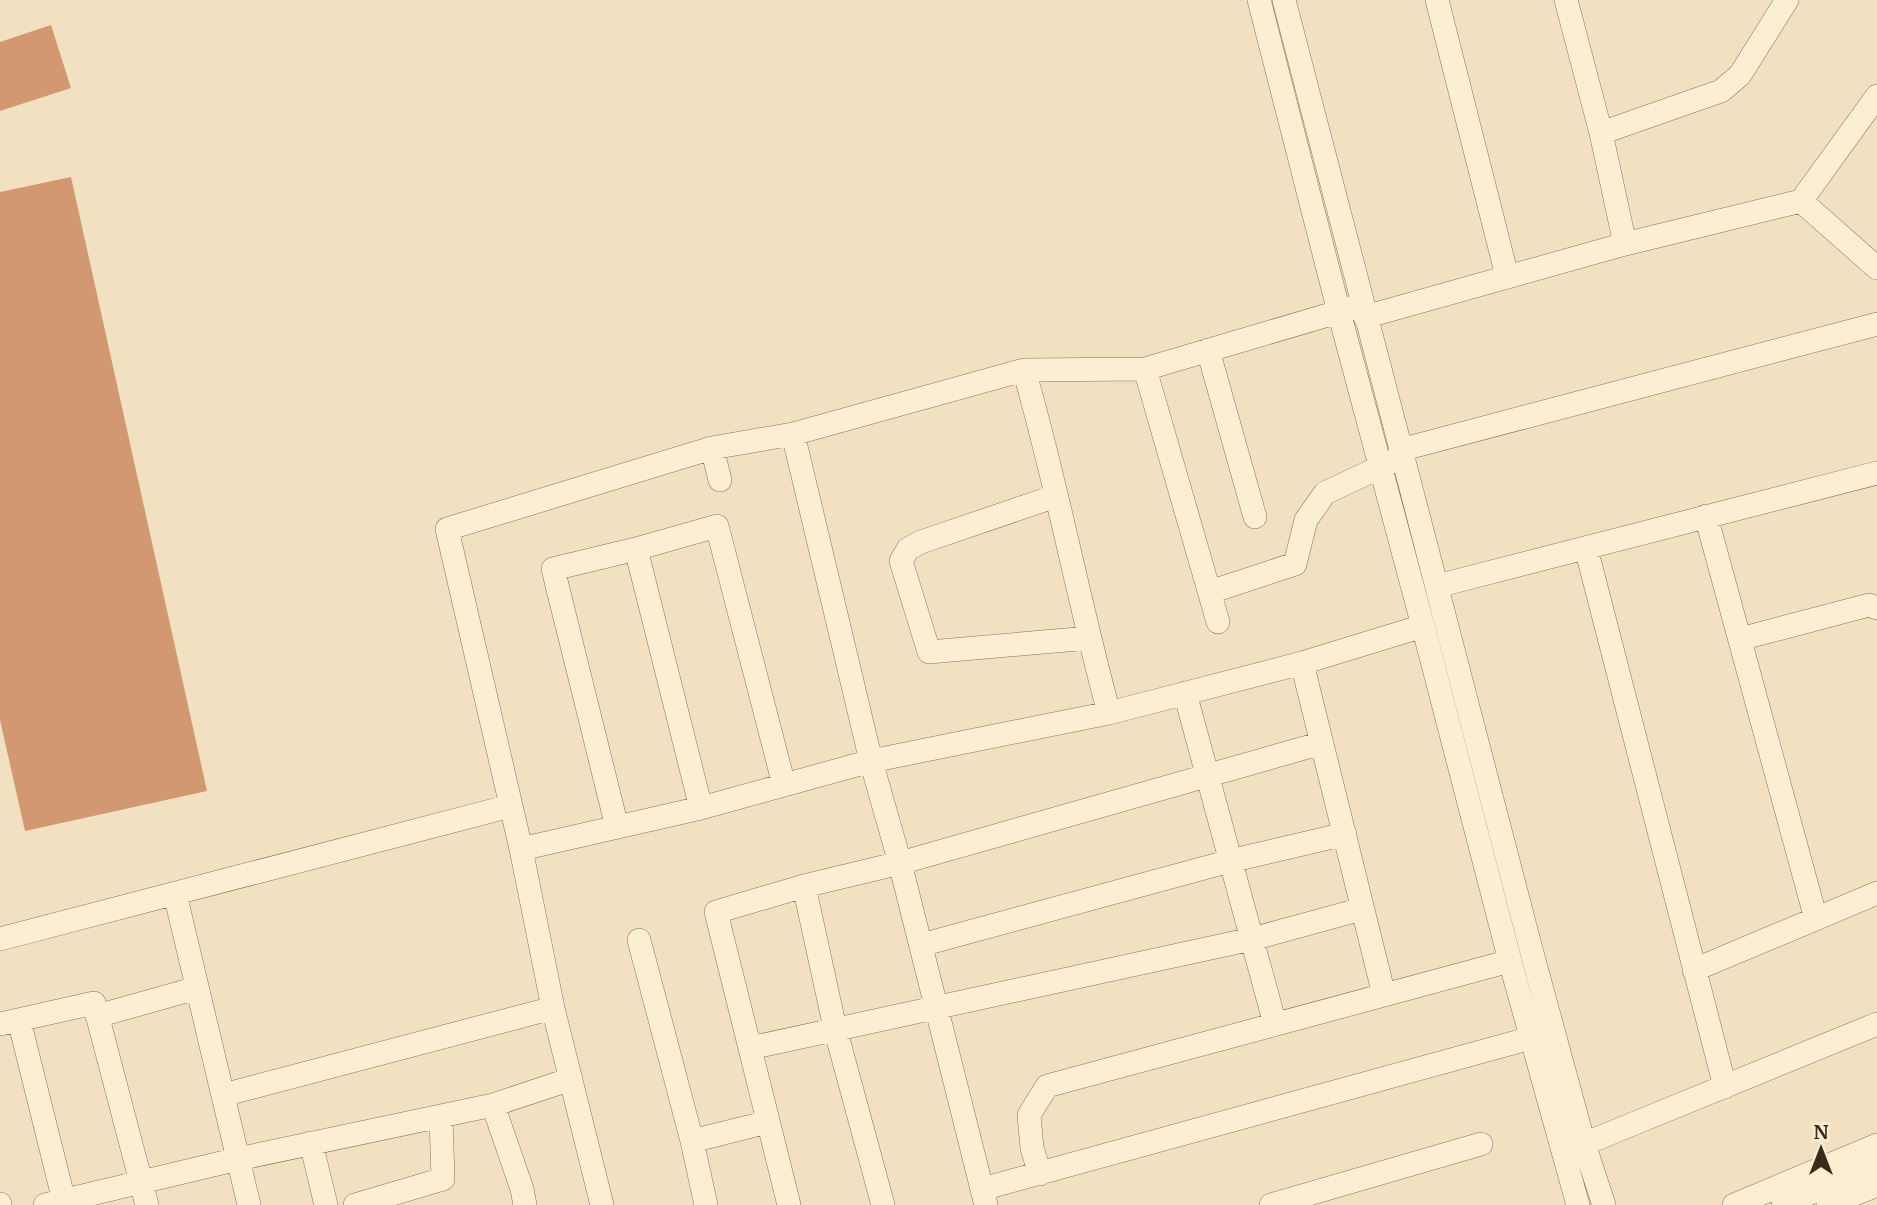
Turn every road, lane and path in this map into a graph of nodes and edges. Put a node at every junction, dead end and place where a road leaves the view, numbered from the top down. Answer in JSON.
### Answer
{"nodes":[{"id":1,"x":1259,"y":0,"type":"edge"},
{"id":2,"x":1284,"y":0,"type":"edge"},
{"id":3,"x":1437,"y":0,"type":"edge"},
{"id":4,"x":1566,"y":0,"type":"edge"},
{"id":5,"x":1787,"y":0,"type":"edge"},
{"id":6,"x":1877,"y":96,"type":"edge"},
{"id":7,"x":1601,"y":133,"type":"junction"},
{"id":8,"x":1801,"y":201,"type":"junction"},
{"id":9,"x":1340,"y":219,"type":"junction"},
{"id":10,"x":1317,"y":225,"type":"junction"},
{"id":11,"x":1625,"y":244,"type":"junction"},
{"id":12,"x":1877,"y":268,"type":"edge"},
{"id":13,"x":1507,"y":276,"type":"junction"},
{"id":14,"x":1364,"y":311,"type":"junction"},
{"id":15,"x":1339,"y":312,"type":"junction"},
{"id":16,"x":1877,"y":324,"type":"edge"},
{"id":17,"x":1208,"y":351,"type":"junction"},
{"id":18,"x":1145,"y":369,"type":"junction"},
{"id":19,"x":1024,"y":370,"type":"junction"},
{"id":20,"x":793,"y":434,"type":"junction"},
{"id":21,"x":712,"y":448,"type":"junction"},
{"id":22,"x":1401,"y":454,"type":"junction"},
{"id":23,"x":1379,"y":466,"type":"junction"},
{"id":24,"x":1877,"y":473,"type":"edge"},
{"id":25,"x":720,"y":480,"type":"dead end"},
{"id":26,"x":1056,"y":496,"type":"junction"},
{"id":27,"x":1706,"y":516,"type":"junction"},
{"id":28,"x":1255,"y":517,"type":"dead end"},
{"id":29,"x":1586,"y":548,"type":"junction"},
{"id":30,"x":636,"y":549,"type":"junction"},
{"id":31,"x":1437,"y":586,"type":"junction"},
{"id":32,"x":1210,"y":592,"type":"junction"},
{"id":33,"x":1877,"y":608,"type":"edge"},
{"id":34,"x":1218,"y":622,"type":"dead end"},
{"id":35,"x":1423,"y":626,"type":"junction"},
{"id":36,"x":1089,"y":638,"type":"junction"},
{"id":37,"x":1740,"y":639,"type":"junction"},
{"id":38,"x":1302,"y":663,"type":"junction"},
{"id":39,"x":1185,"y":693,"type":"junction"},
{"id":40,"x":1109,"y":713,"type":"junction"},
{"id":41,"x":1322,"y":743,"type":"junction"},
{"id":42,"x":871,"y":761,"type":"junction"},
{"id":43,"x":1208,"y":776,"type":"junction"},
{"id":44,"x":783,"y":785,"type":"junction"},
{"id":45,"x":510,"y":806,"type":"junction"},
{"id":46,"x":701,"y":808,"type":"junction"},
{"id":47,"x":617,"y":827,"type":"junction"},
{"id":48,"x":1345,"y":834,"type":"junction"},
{"id":49,"x":521,"y":849,"type":"junction"},
{"id":50,"x":1230,"y":862,"type":"junction"},
{"id":51,"x":900,"y":863,"type":"junction"},
{"id":52,"x":804,"y":886,"type":"junction"},
{"id":53,"x":1877,"y":893,"type":"edge"},
{"id":54,"x":175,"y":894,"type":"junction"},
{"id":55,"x":1362,"y":909,"type":"junction"},
{"id":56,"x":1816,"y":919,"type":"junction"},
{"id":57,"x":0,"y":939,"type":"edge"},
{"id":58,"x":1252,"y":939,"type":"junction"},
{"id":59,"x":639,"y":940,"type":"dead end"},
{"id":60,"x":921,"y":946,"type":"junction"},
{"id":61,"x":1510,"y":961,"type":"junction"},
{"id":62,"x":1694,"y":970,"type":"junction"},
{"id":63,"x":198,"y":988,"type":"junction"},
{"id":64,"x":1384,"y":995,"type":"junction"},
{"id":65,"x":553,"y":1008,"type":"junction"},
{"id":66,"x":937,"y":1008,"type":"junction"},
{"id":67,"x":97,"y":1016,"type":"junction"},
{"id":68,"x":9,"y":1022,"type":"edge"},
{"id":69,"x":1275,"y":1024,"type":"junction"},
{"id":70,"x":1877,"y":1024,"type":"edge"},
{"id":71,"x":835,"y":1028,"type":"junction"},
{"id":72,"x":1531,"y":1038,"type":"junction"},
{"id":73,"x":750,"y":1048,"type":"junction"},
{"id":74,"x":571,"y":1079,"type":"junction"},
{"id":75,"x":1725,"y":1087,"type":"junction"},
{"id":76,"x":223,"y":1095,"type":"junction"},
{"id":77,"x":494,"y":1105,"type":"junction"},
{"id":78,"x":441,"y":1118,"type":"junction"},
{"id":79,"x":768,"y":1122,"type":"junction"},
{"id":80,"x":692,"y":1141,"type":"junction"},
{"id":81,"x":311,"y":1143,"type":"junction"},
{"id":82,"x":1584,"y":1143,"type":"junction"},
{"id":83,"x":1481,"y":1144,"type":"dead end"},
{"id":84,"x":1877,"y":1145,"type":"edge"},
{"id":85,"x":238,"y":1158,"type":"junction"},
{"id":86,"x":1877,"y":1164,"type":"edge"},
{"id":87,"x":1040,"y":1174,"type":"junction"},
{"id":88,"x":141,"y":1182,"type":"junction"},
{"id":89,"x":1877,"y":1185,"type":"edge"},
{"id":90,"x":984,"y":1197,"type":"edge"},
{"id":91,"x":58,"y":1203,"type":"edge"},
{"id":92,"x":147,"y":1205,"type":"edge"},
{"id":93,"x":249,"y":1205,"type":"edge"},
{"id":94,"x":326,"y":1205,"type":"edge"},
{"id":95,"x":355,"y":1205,"type":"edge"},
{"id":96,"x":525,"y":1205,"type":"edge"},
{"id":97,"x":602,"y":1205,"type":"edge"},
{"id":98,"x":706,"y":1205,"type":"edge"},
{"id":99,"x":789,"y":1205,"type":"edge"},
{"id":100,"x":883,"y":1205,"type":"edge"},
{"id":101,"x":1271,"y":1205,"type":"edge"},
{"id":102,"x":1578,"y":1205,"type":"edge"},
{"id":103,"x":1604,"y":1205,"type":"edge"},
{"id":104,"x":1734,"y":1205,"type":"edge"},
{"id":105,"x":1783,"y":1205,"type":"edge"},
{"id":106,"x":1828,"y":1205,"type":"edge"}],
"edges":[{"from":1,"to":10,"type":"street"},
{"from":2,"to":9,"type":"street"},
{"from":3,"to":13,"type":"street"},
{"from":4,"to":7,"type":"street"},
{"from":5,"to":7,"type":"street"},
{"from":6,"to":8,"type":"street"},
{"from":7,"to":11,"type":"street"},
{"from":8,"to":11,"type":"street"},
{"from":8,"to":12,"type":"street"},
{"from":9,"to":10,"type":"street"},
{"from":9,"to":14,"type":"street"},
{"from":10,"to":15,"type":"street"},
{"from":11,"to":13,"type":"street"},
{"from":13,"to":14,"type":"street"},
{"from":14,"to":15,"type":"street"},
{"from":14,"to":22,"type":"street"},
{"from":15,"to":17,"type":"street"},
{"from":15,"to":23,"type":"street"},
{"from":16,"to":22,"type":"street"},
{"from":17,"to":18,"type":"street"},
{"from":17,"to":28,"type":"street"},
{"from":18,"to":19,"type":"street"},
{"from":18,"to":32,"type":"street"},
{"from":19,"to":20,"type":"street"},
{"from":19,"to":26,"type":"street"},
{"from":20,"to":21,"type":"street"},
{"from":20,"to":42,"type":"street"},
{"from":21,"to":25,"type":"street"},
{"from":21,"to":45,"type":"street"},
{"from":22,"to":23,"type":"street"},
{"from":22,"to":31,"type":"street"},
{"from":23,"to":32,"type":"street"},
{"from":23,"to":35,"type":"street"},
{"from":24,"to":27,"type":"street"},
{"from":26,"to":36,"type":"street"},
{"from":26,"to":36,"type":"street"},
{"from":27,"to":29,"type":"street"},
{"from":27,"to":37,"type":"street"},
{"from":29,"to":31,"type":"street"},
{"from":29,"to":62,"type":"street"},
{"from":30,"to":44,"type":"street"},
{"from":30,"to":46,"type":"street"},
{"from":30,"to":47,"type":"street"},
{"from":31,"to":82,"type":"street"},
{"from":32,"to":34,"type":"street"},
{"from":33,"to":37,"type":"street"},
{"from":35,"to":38,"type":"street"},
{"from":35,"to":61,"type":"street"},
{"from":36,"to":40,"type":"street"},
{"from":37,"to":56,"type":"street"},
{"from":38,"to":39,"type":"street"},
{"from":38,"to":41,"type":"street"},
{"from":39,"to":40,"type":"street"},
{"from":39,"to":43,"type":"street"},
{"from":40,"to":42,"type":"street"},
{"from":41,"to":43,"type":"street"},
{"from":41,"to":48,"type":"street"},
{"from":42,"to":44,"type":"street"},
{"from":42,"to":51,"type":"street"},
{"from":43,"to":50,"type":"street"},
{"from":43,"to":51,"type":"street"},
{"from":44,"to":46,"type":"street"},
{"from":45,"to":49,"type":"street"},
{"from":45,"to":54,"type":"street"},
{"from":46,"to":47,"type":"street"},
{"from":47,"to":49,"type":"street"},
{"from":48,"to":50,"type":"street"},
{"from":48,"to":55,"type":"street"},
{"from":49,"to":65,"type":"street"},
{"from":50,"to":58,"type":"street"},
{"from":50,"to":60,"type":"street"},
{"from":51,"to":52,"type":"street"},
{"from":51,"to":60,"type":"street"},
{"from":52,"to":71,"type":"street"},
{"from":52,"to":73,"type":"street"},
{"from":53,"to":56,"type":"street"},
{"from":54,"to":57,"type":"street"},
{"from":54,"to":63,"type":"street"},
{"from":55,"to":58,"type":"street"},
{"from":55,"to":64,"type":"street"},
{"from":56,"to":62,"type":"street"},
{"from":58,"to":66,"type":"street"},
{"from":58,"to":69,"type":"street"},
{"from":59,"to":80,"type":"street"},
{"from":60,"to":66,"type":"street"},
{"from":61,"to":64,"type":"street"},
{"from":61,"to":72,"type":"street"},
{"from":62,"to":75,"type":"street"},
{"from":63,"to":67,"type":"street"},
{"from":63,"to":76,"type":"street"},
{"from":64,"to":69,"type":"street"},
{"from":65,"to":74,"type":"street"},
{"from":65,"to":76,"type":"street"},
{"from":66,"to":71,"type":"street"},
{"from":66,"to":90,"type":"street"},
{"from":67,"to":68,"type":"street"},
{"from":67,"to":88,"type":"street"},
{"from":68,"to":91,"type":"street"},
{"from":69,"to":87,"type":"street"},
{"from":70,"to":75,"type":"street"},
{"from":71,"to":73,"type":"street"},
{"from":71,"to":100,"type":"street"},
{"from":72,"to":87,"type":"street"},
{"from":72,"to":102,"type":"street"},
{"from":73,"to":79,"type":"street"},
{"from":74,"to":77,"type":"street"},
{"from":74,"to":97,"type":"street"},
{"from":75,"to":82,"type":"street"},
{"from":76,"to":85,"type":"street"},
{"from":77,"to":78,"type":"street"},
{"from":77,"to":96,"type":"street"},
{"from":78,"to":81,"type":"street"},
{"from":78,"to":95,"type":"street"},
{"from":79,"to":80,"type":"street"},
{"from":79,"to":99,"type":"street"},
{"from":80,"to":98,"type":"street"},
{"from":81,"to":85,"type":"street"},
{"from":81,"to":94,"type":"street"},
{"from":82,"to":103,"type":"street"},
{"from":83,"to":101,"type":"street"},
{"from":84,"to":104,"type":"street"},
{"from":85,"to":88,"type":"street"},
{"from":85,"to":93,"type":"street"},
{"from":86,"to":105,"type":"street"},
{"from":87,"to":90,"type":"street"},
{"from":88,"to":91,"type":"street"},
{"from":88,"to":92,"type":"street"},
{"from":89,"to":106,"type":"street"}]}
